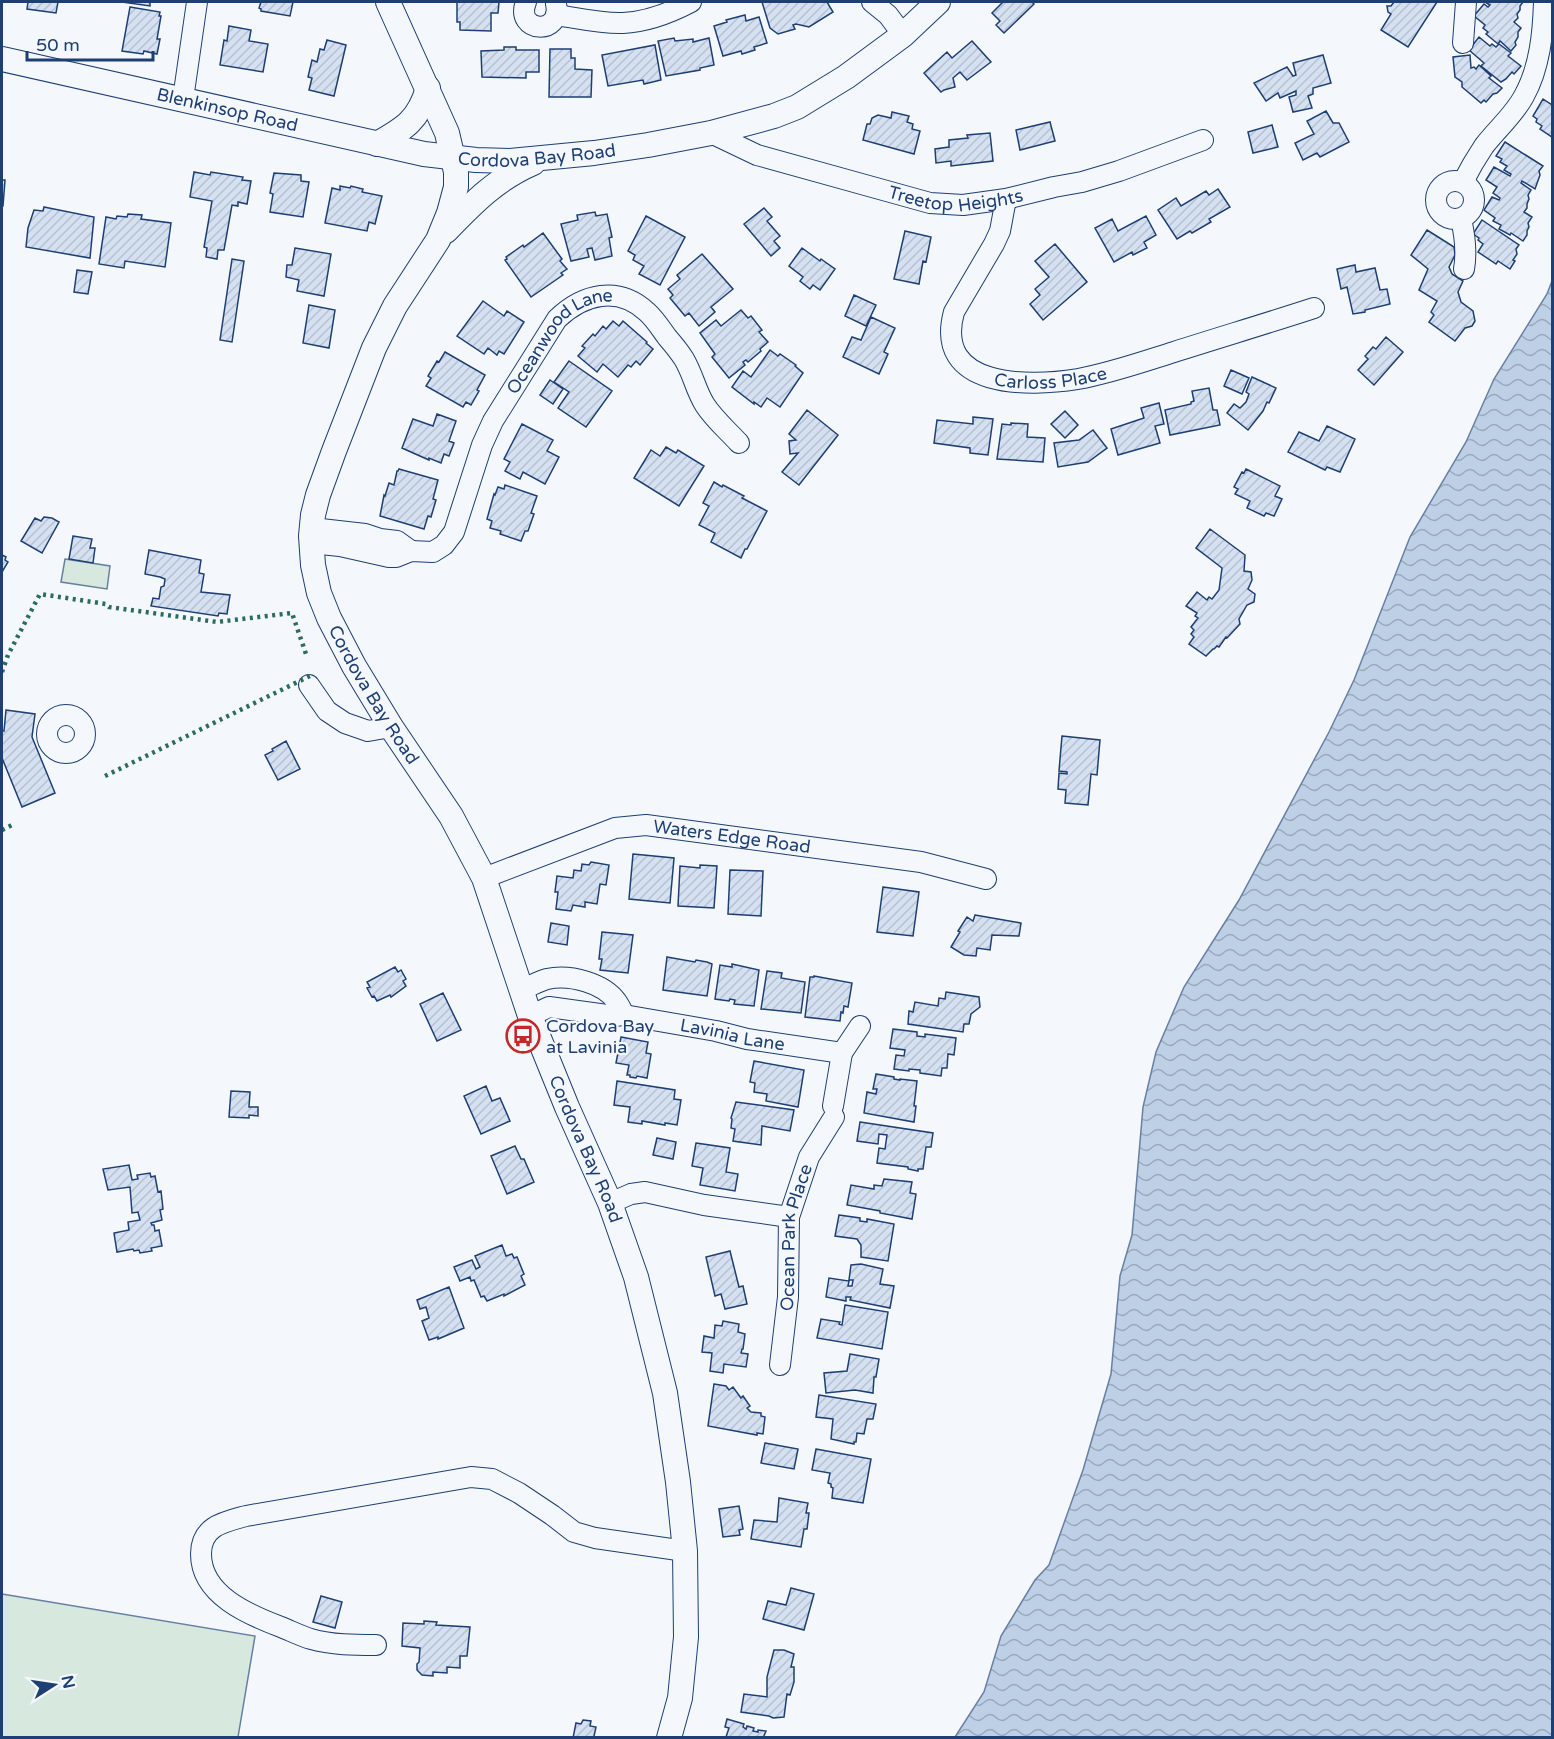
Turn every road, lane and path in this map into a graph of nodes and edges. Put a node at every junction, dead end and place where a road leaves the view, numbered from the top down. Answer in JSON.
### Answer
{"nodes":[{"id":1,"x":197,"y":2,"type":"edge"},
{"id":2,"x":388,"y":2,"type":"edge"},
{"id":3,"x":526,"y":2,"type":"edge"},
{"id":4,"x":690,"y":2,"type":"edge"},
{"id":5,"x":872,"y":2,"type":"edge"},
{"id":6,"x":939,"y":2,"type":"edge"},
{"id":7,"x":1466,"y":2,"type":"edge"},
{"id":8,"x":1544,"y":2,"type":"edge"},
{"id":9,"x":555,"y":8,"type":"edge"},
{"id":10,"x":903,"y":35,"type":"junction"},
{"id":11,"x":1463,"y":43,"type":"dead end"},
{"id":12,"x":2,"y":59,"type":"edge"},
{"id":13,"x":428,"y":88,"type":"junction"},
{"id":14,"x":183,"y":99,"type":"junction"},
{"id":15,"x":711,"y":133,"type":"junction"},
{"id":16,"x":1203,"y":140,"type":"dead end"},
{"id":17,"x":377,"y":144,"type":"junction"},
{"id":18,"x":543,"y":158,"type":"junction"},
{"id":19,"x":453,"y":159,"type":"junction"},
{"id":20,"x":1463,"y":182,"type":"junction"},
{"id":21,"x":1006,"y":199,"type":"junction"},
{"id":22,"x":1461,"y":219,"type":"junction"},
{"id":23,"x":438,"y":240,"type":"junction"},
{"id":24,"x":1464,"y":269,"type":"dead end"},
{"id":25,"x":1314,"y":308,"type":"dead end"},
{"id":26,"x":739,"y":443,"type":"dead end"},
{"id":27,"x":312,"y":536,"type":"junction"},
{"id":28,"x":309,"y":685,"type":"dead end"},
{"id":29,"x":391,"y":727,"type":"junction"},
{"id":30,"x":483,"y":878,"type":"junction"},
{"id":31,"x":986,"y":879,"type":"dead end"},
{"id":32,"x":521,"y":990,"type":"junction"},
{"id":33,"x":624,"y":1015,"type":"junction"},
{"id":34,"x":530,"y":1016,"type":"junction"},
{"id":35,"x":860,"y":1026,"type":"dead end"},
{"id":36,"x":842,"y":1053,"type":"junction"},
{"id":37,"x":609,"y":1203,"type":"junction"},
{"id":38,"x":789,"y":1217,"type":"junction"},
{"id":39,"x":780,"y":1365,"type":"dead end"},
{"id":40,"x":685,"y":1551,"type":"junction"},
{"id":41,"x":376,"y":1645,"type":"dead end"},
{"id":42,"x":669,"y":1737,"type":"edge"}],
"edges":[{"from":1,"to":14,"type":"street"},
{"from":2,"to":13,"type":"main road"},
{"from":3,"to":9,"type":"street"},
{"from":4,"to":9,"type":"street"},
{"from":5,"to":10,"type":"street"},
{"from":6,"to":10,"type":"main road","name":"Cordova Bay Road"},
{"from":7,"to":11,"type":"street"},
{"from":8,"to":20,"type":"street"},
{"from":10,"to":15,"type":"main road","name":"Cordova Bay Road"},
{"from":12,"to":14,"type":"main road","name":"Blenkinsop Road"},
{"from":13,"to":17,"type":"main road"},
{"from":13,"to":19,"type":"main road"},
{"from":14,"to":17,"type":"main road","name":"Blenkinsop Road"},
{"from":15,"to":18,"type":"main road","name":"Cordova Bay Road"},
{"from":15,"to":21,"type":"street","name":"Treetop Heights"},
{"from":16,"to":21,"type":"street","name":"Treetop Heights"},
{"from":17,"to":19,"type":"main road","name":"Blenkinsop Road"},
{"from":18,"to":19,"type":"main road","name":"Cordova Bay Road"},
{"from":18,"to":23,"type":"main road"},
{"from":19,"to":23,"type":"main road","name":"Cordova Bay Road"},
{"from":20,"to":22,"type":"street"},
{"from":20,"to":22,"type":"street"},
{"from":21,"to":25,"type":"street","name":"Carloss Place"},
{"from":22,"to":24,"type":"street"},
{"from":23,"to":27,"type":"main road","name":"Cordova Bay Road"},
{"from":26,"to":27,"type":"street","name":"Oceanwood Lane"},
{"from":27,"to":29,"type":"main road","name":"Cordova Bay Road"},
{"from":28,"to":29,"type":"street"},
{"from":29,"to":30,"type":"main road","name":"Cordova Bay Road"},
{"from":30,"to":31,"type":"street","name":"Waters Edge Road"},
{"from":30,"to":32,"type":"main road","name":"Cordova Bay Road"},
{"from":32,"to":33,"type":"street"},
{"from":32,"to":34,"type":"main road","name":"Cordova Bay Road"},
{"from":33,"to":34,"type":"street","name":"Lavinia Lane"},
{"from":33,"to":36,"type":"street","name":"Lavinia Lane"},
{"from":34,"to":37,"type":"main road","name":"Cordova Bay Road"},
{"from":35,"to":36,"type":"street"},
{"from":36,"to":38,"type":"street","name":"Ocean Park Place"},
{"from":37,"to":38,"type":"street"},
{"from":37,"to":40,"type":"main road","name":"Cordova Bay Road"},
{"from":38,"to":39,"type":"street","name":"Ocean Park Place"},
{"from":40,"to":41,"type":"street"},
{"from":40,"to":42,"type":"main road","name":"Cordova Bay Road"}]}
